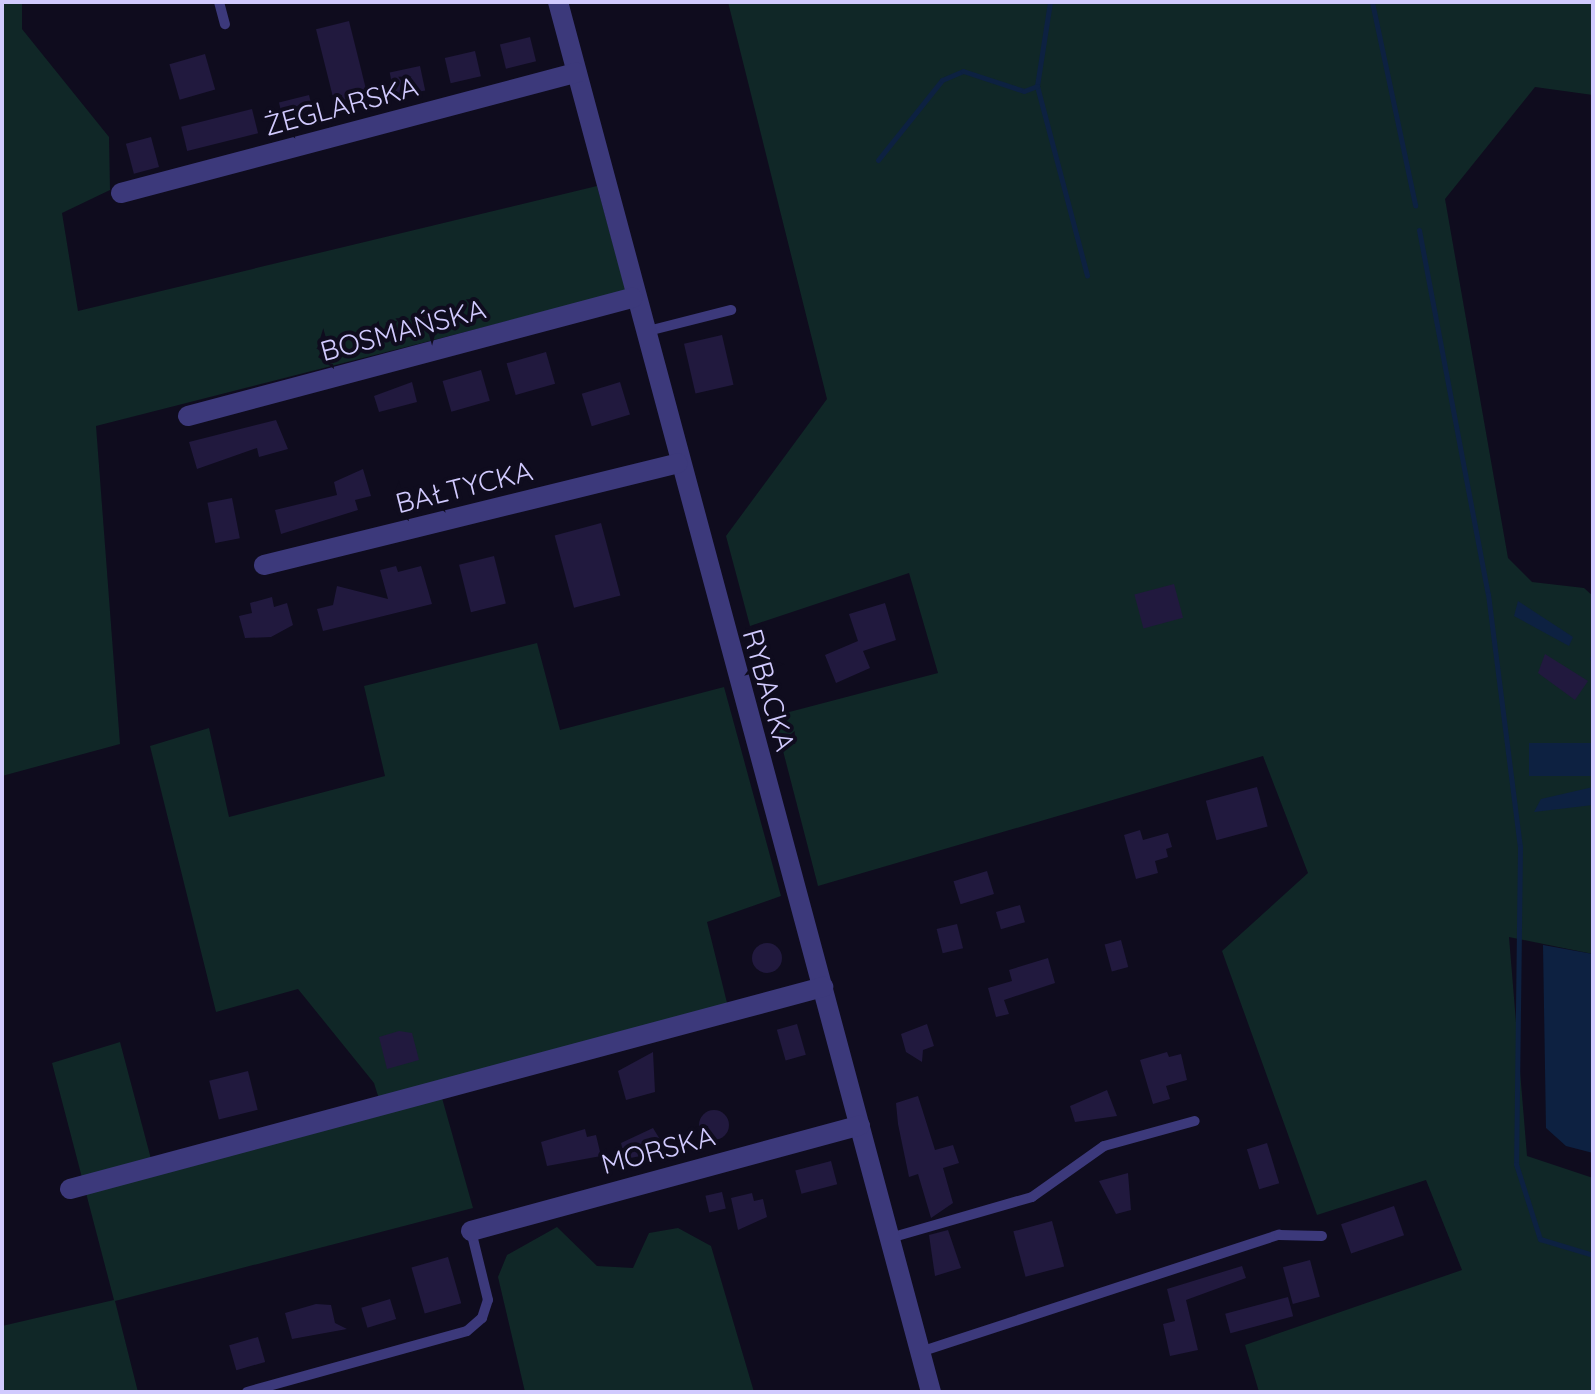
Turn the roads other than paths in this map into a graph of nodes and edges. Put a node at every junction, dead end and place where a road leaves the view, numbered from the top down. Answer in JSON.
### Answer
{"nodes":[{"id":1,"x":219,"y":2,"type":"edge"},
{"id":2,"x":558,"y":2,"type":"edge"},
{"id":3,"x":225,"y":24,"type":"dead end"},
{"id":4,"x":576,"y":73,"type":"junction"},
{"id":5,"x":121,"y":193,"type":"dead end"},
{"id":6,"x":633,"y":298,"type":"junction"},
{"id":7,"x":731,"y":310,"type":"dead end"},
{"id":8,"x":642,"y":332,"type":"junction"},
{"id":9,"x":188,"y":416,"type":"dead end"},
{"id":10,"x":678,"y":463,"type":"junction"},
{"id":11,"x":264,"y":565,"type":"dead end"},
{"id":12,"x":823,"y":987,"type":"junction"},
{"id":13,"x":1195,"y":1121,"type":"dead end"},
{"id":14,"x":860,"y":1125,"type":"junction"},
{"id":15,"x":70,"y":1189,"type":"dead end"},
{"id":16,"x":471,"y":1231,"type":"joint"},
{"id":17,"x":1322,"y":1236,"type":"dead end"},
{"id":18,"x":890,"y":1238,"type":"junction"},
{"id":19,"x":920,"y":1352,"type":"junction"},
{"id":20,"x":247,"y":1392,"type":"edge"},
{"id":21,"x":931,"y":1392,"type":"edge"}],
"edges":[{"from":1,"to":3,"type":"lane"},
{"from":2,"to":4,"type":"street","name":"RYBACKA"},
{"from":4,"to":5,"type":"street","name":"ŻEGLARSKA"},
{"from":4,"to":6,"type":"street","name":"RYBACKA"},
{"from":6,"to":8,"type":"street","name":"RYBACKA"},
{"from":6,"to":9,"type":"street","name":"BOSMAŃSKA"},
{"from":7,"to":8,"type":"lane"},
{"from":8,"to":10,"type":"street","name":"RYBACKA"},
{"from":10,"to":11,"type":"street","name":"BAŁTYCKA"},
{"from":10,"to":12,"type":"street","name":"RYBACKA"},
{"from":12,"to":14,"type":"street","name":"RYBACKA"},
{"from":12,"to":15,"type":"street"},
{"from":13,"to":18,"type":"lane"},
{"from":14,"to":16,"type":"street","name":"MORSKA"},
{"from":14,"to":18,"type":"street","name":"RYBACKA"},
{"from":16,"to":20,"type":"lane"},
{"from":17,"to":19,"type":"lane"},
{"from":18,"to":19,"type":"street","name":"RYBACKA"},
{"from":19,"to":21,"type":"street","name":"RYBACKA"}]}
